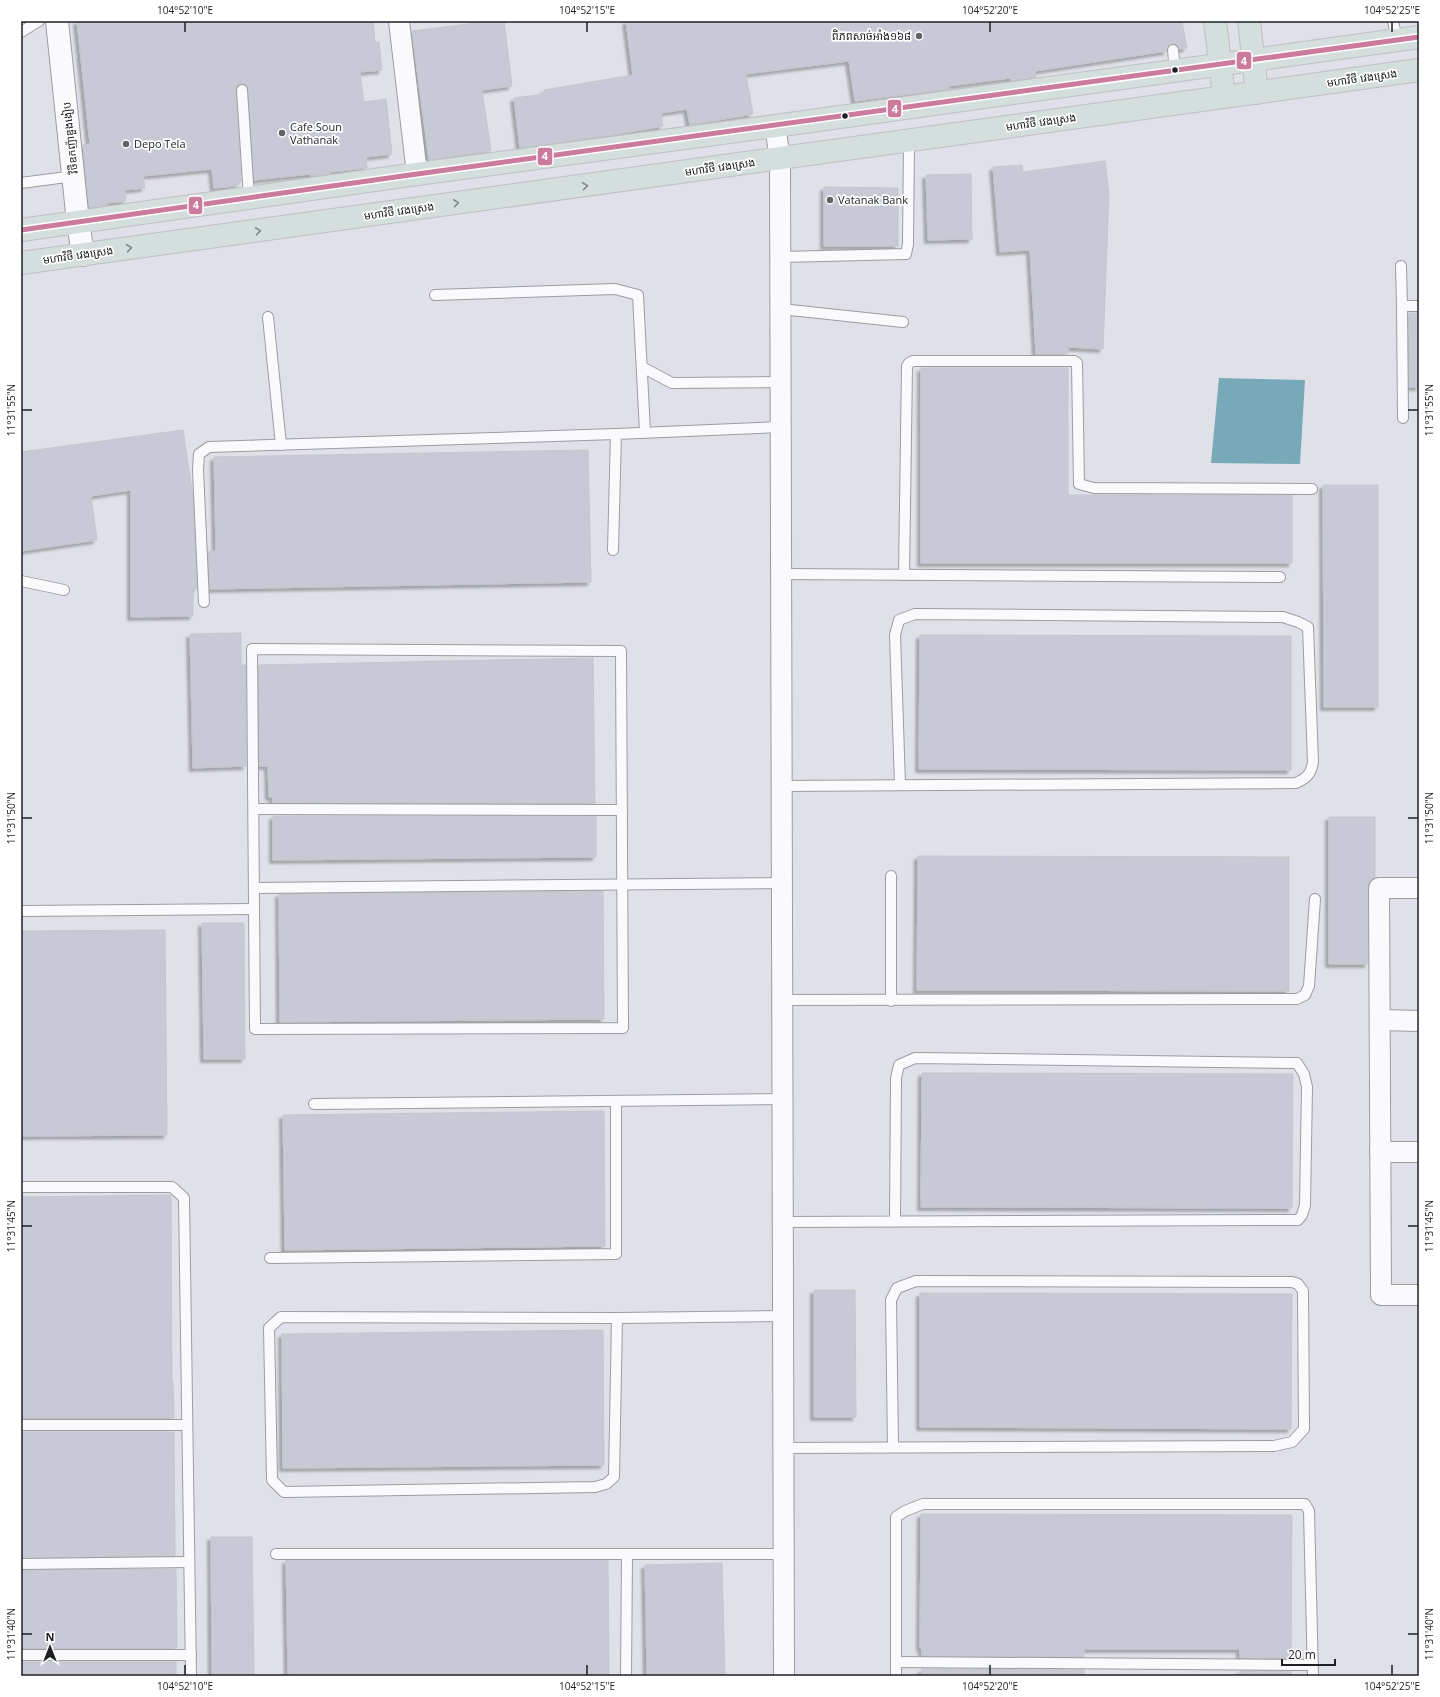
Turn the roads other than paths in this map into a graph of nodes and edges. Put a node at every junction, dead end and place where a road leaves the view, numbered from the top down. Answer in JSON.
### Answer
{"nodes":[{"id":1,"x":39,"y":21,"type":"edge"},
{"id":2,"x":57,"y":21,"type":"edge"},
{"id":3,"x":399,"y":21,"type":"edge"},
{"id":4,"x":1215,"y":21,"type":"edge"},
{"id":5,"x":1249,"y":21,"type":"edge"},
{"id":6,"x":1395,"y":30,"type":"edge"},
{"id":7,"x":21,"y":32,"type":"edge"},
{"id":8,"x":1419,"y":37,"type":"edge"},
{"id":9,"x":1253,"y":60,"type":"junction"},
{"id":10,"x":1220,"y":64,"type":"junction"},
{"id":11,"x":1419,"y":70,"type":"edge"},
{"id":12,"x":242,"y":90,"type":"dead end"},
{"id":13,"x":1257,"y":93,"type":"junction"},
{"id":14,"x":1224,"y":97,"type":"junction"},
{"id":15,"x":775,"y":126,"type":"junction"},
{"id":16,"x":909,"y":141,"type":"junction"},
{"id":17,"x":780,"y":159,"type":"junction"},
{"id":18,"x":417,"y":174,"type":"junction"},
{"id":19,"x":74,"y":176,"type":"junction"},
{"id":20,"x":21,"y":183,"type":"edge"},
{"id":21,"x":249,"y":198,"type":"junction"},
{"id":22,"x":78,"y":222,"type":"junction"},
{"id":23,"x":21,"y":230,"type":"edge"},
{"id":24,"x":83,"y":255,"type":"junction"},
{"id":25,"x":781,"y":257,"type":"junction"},
{"id":26,"x":21,"y":263,"type":"edge"},
{"id":27,"x":1401,"y":266,"type":"dead end"},
{"id":28,"x":435,"y":295,"type":"dead end"},
{"id":29,"x":1402,"y":306,"type":"junction"},
{"id":30,"x":1419,"y":306,"type":"edge"},
{"id":31,"x":781,"y":309,"type":"junction"},
{"id":32,"x":268,"y":317,"type":"dead end"},
{"id":33,"x":903,"y":322,"type":"dead end"},
{"id":34,"x":642,"y":367,"type":"junction"},
{"id":35,"x":781,"y":382,"type":"junction"},
{"id":36,"x":1403,"y":418,"type":"dead end"},
{"id":37,"x":781,"y":427,"type":"junction"},
{"id":38,"x":645,"y":432,"type":"junction"},
{"id":39,"x":616,"y":434,"type":"junction"},
{"id":40,"x":281,"y":445,"type":"junction"},
{"id":41,"x":1312,"y":489,"type":"dead end"},
{"id":42,"x":613,"y":550,"type":"dead end"},
{"id":43,"x":781,"y":574,"type":"junction"},
{"id":44,"x":904,"y":575,"type":"junction"},
{"id":45,"x":1280,"y":577,"type":"dead end"},
{"id":46,"x":21,"y":581,"type":"edge"},
{"id":47,"x":64,"y":590,"type":"dead end"},
{"id":48,"x":204,"y":602,"type":"dead end"},
{"id":49,"x":900,"y":784,"type":"junction"},
{"id":50,"x":782,"y":786,"type":"junction"},
{"id":51,"x":254,"y":809,"type":"junction"},
{"id":52,"x":622,"y":810,"type":"junction"},
{"id":53,"x":891,"y":876,"type":"dead end"},
{"id":54,"x":782,"y":882,"type":"junction"},
{"id":55,"x":622,"y":883,"type":"junction"},
{"id":56,"x":254,"y":888,"type":"junction"},
{"id":57,"x":1419,"y":888,"type":"edge"},
{"id":58,"x":1315,"y":899,"type":"dead end"},
{"id":59,"x":254,"y":909,"type":"junction"},
{"id":60,"x":21,"y":911,"type":"edge"},
{"id":61,"x":782,"y":1000,"type":"junction"},
{"id":62,"x":891,"y":1001,"type":"junction"},
{"id":63,"x":1380,"y":1020,"type":"junction"},
{"id":64,"x":1419,"y":1021,"type":"edge"},
{"id":65,"x":782,"y":1099,"type":"junction"},
{"id":66,"x":616,"y":1100,"type":"junction"},
{"id":67,"x":314,"y":1104,"type":"dead end"},
{"id":68,"x":1380,"y":1152,"type":"junction"},
{"id":69,"x":1419,"y":1152,"type":"edge"},
{"id":70,"x":21,"y":1187,"type":"edge"},
{"id":71,"x":783,"y":1222,"type":"junction"},
{"id":72,"x":895,"y":1222,"type":"junction"},
{"id":73,"x":270,"y":1258,"type":"dead end"},
{"id":74,"x":1419,"y":1295,"type":"edge"},
{"id":75,"x":783,"y":1316,"type":"junction"},
{"id":76,"x":617,"y":1318,"type":"junction"},
{"id":77,"x":21,"y":1425,"type":"edge"},
{"id":78,"x":187,"y":1425,"type":"junction"},
{"id":79,"x":893,"y":1447,"type":"junction"},
{"id":80,"x":783,"y":1448,"type":"junction"},
{"id":81,"x":276,"y":1554,"type":"dead end"},
{"id":82,"x":627,"y":1554,"type":"junction"},
{"id":83,"x":783,"y":1554,"type":"junction"},
{"id":84,"x":189,"y":1562,"type":"junction"},
{"id":85,"x":21,"y":1564,"type":"edge"},
{"id":86,"x":21,"y":1655,"type":"edge"},
{"id":87,"x":191,"y":1655,"type":"junction"},
{"id":88,"x":896,"y":1662,"type":"junction"},
{"id":89,"x":1313,"y":1665,"type":"junction"},
{"id":90,"x":191,"y":1676,"type":"edge"},
{"id":91,"x":626,"y":1676,"type":"edge"},
{"id":92,"x":784,"y":1676,"type":"edge"},
{"id":93,"x":896,"y":1676,"type":"edge"},
{"id":94,"x":1313,"y":1676,"type":"edge"}],
"edges":[{"from":1,"to":7,"type":"lane"},
{"from":2,"to":19,"type":"street","name":"វិថីឧកញ៉ាឌួងងៀប"},
{"from":3,"to":18,"type":"street"},
{"from":4,"to":10,"type":"main road"},
{"from":5,"to":9,"type":"main road"},
{"from":6,"to":8,"type":"main road"},
{"from":6,"to":9,"type":"main road"},
{"from":9,"to":10,"type":"main road"},
{"from":9,"to":13,"type":"main road"},
{"from":10,"to":14,"type":"main road"},
{"from":10,"to":15,"type":"main road"},
{"from":11,"to":13,"type":"main road","name":"មហាវិថី វេងស្រេង"},
{"from":12,"to":21,"type":"lane"},
{"from":13,"to":14,"type":"main road","name":"មហាវិថី វេងស្រេង"},
{"from":14,"to":16,"type":"main road","name":"មហាវិថី វេងស្រេង"},
{"from":15,"to":17,"type":"street"},
{"from":15,"to":18,"type":"main road"},
{"from":16,"to":17,"type":"main road","name":"មហាវិថី វេងស្រេង"},
{"from":16,"to":25,"type":"lane"},
{"from":24,"to":17,"type":"main road","name":"មហាវិថី វេងស្រេង","one_way":true},
{"from":17,"to":25,"type":"street"},
{"from":18,"to":21,"type":"main road"},
{"from":19,"to":20,"type":"lane"},
{"from":19,"to":22,"type":"street","name":"វិថីឧកញ៉ាឌួងងៀប"},
{"from":21,"to":22,"type":"main road"},
{"from":22,"to":23,"type":"main road"},
{"from":22,"to":24,"type":"street","name":"វិថីឧកញ៉ាឌួងងៀប"},
{"from":24,"to":26,"type":"main road","name":"មហាវិថី វេងស្រេង"},
{"from":25,"to":31,"type":"street"},
{"from":27,"to":29,"type":"lane"},
{"from":28,"to":34,"type":"lane"},
{"from":29,"to":30,"type":"lane"},
{"from":29,"to":36,"type":"lane"},
{"from":31,"to":33,"type":"lane"},
{"from":31,"to":35,"type":"street"},
{"from":32,"to":40,"type":"lane"},
{"from":34,"to":35,"type":"lane"},
{"from":34,"to":38,"type":"lane"},
{"from":35,"to":37,"type":"street"},
{"from":37,"to":38,"type":"lane"},
{"from":37,"to":43,"type":"street"},
{"from":38,"to":39,"type":"lane"},
{"from":39,"to":40,"type":"lane"},
{"from":39,"to":42,"type":"lane"},
{"from":40,"to":48,"type":"lane"},
{"from":41,"to":44,"type":"lane"},
{"from":43,"to":44,"type":"lane"},
{"from":43,"to":50,"type":"street"},
{"from":44,"to":45,"type":"lane"},
{"from":46,"to":47,"type":"lane"},
{"from":49,"to":49,"type":"lane"},
{"from":49,"to":50,"type":"lane"},
{"from":50,"to":54,"type":"street"},
{"from":51,"to":52,"type":"lane"},
{"from":51,"to":52,"type":"lane"},
{"from":51,"to":56,"type":"lane"},
{"from":52,"to":55,"type":"lane"},
{"from":53,"to":62,"type":"lane"},
{"from":54,"to":55,"type":"lane"},
{"from":54,"to":61,"type":"street"},
{"from":55,"to":56,"type":"lane"},
{"from":55,"to":59,"type":"lane"},
{"from":56,"to":59,"type":"lane"},
{"from":57,"to":63,"type":"street"},
{"from":58,"to":62,"type":"lane"},
{"from":59,"to":60,"type":"lane"},
{"from":61,"to":62,"type":"lane"},
{"from":61,"to":65,"type":"street"},
{"from":63,"to":64,"type":"street"},
{"from":63,"to":68,"type":"street"},
{"from":65,"to":66,"type":"lane"},
{"from":65,"to":71,"type":"street"},
{"from":66,"to":67,"type":"lane"},
{"from":66,"to":73,"type":"lane"},
{"from":68,"to":69,"type":"street"},
{"from":68,"to":74,"type":"street"},
{"from":70,"to":78,"type":"lane"},
{"from":71,"to":72,"type":"lane"},
{"from":71,"to":75,"type":"street"},
{"from":72,"to":72,"type":"lane"},
{"from":75,"to":76,"type":"lane"},
{"from":75,"to":80,"type":"street"},
{"from":76,"to":76,"type":"lane"},
{"from":77,"to":78,"type":"lane"},
{"from":78,"to":84,"type":"lane"},
{"from":79,"to":79,"type":"lane"},
{"from":79,"to":80,"type":"lane"},
{"from":80,"to":83,"type":"street"},
{"from":81,"to":82,"type":"lane"},
{"from":82,"to":83,"type":"lane"},
{"from":82,"to":91,"type":"lane"},
{"from":83,"to":92,"type":"street"},
{"from":84,"to":85,"type":"lane"},
{"from":84,"to":87,"type":"lane"},
{"from":86,"to":87,"type":"lane"},
{"from":87,"to":90,"type":"lane"},
{"from":88,"to":89,"type":"lane"},
{"from":88,"to":89,"type":"lane"},
{"from":88,"to":93,"type":"lane"},
{"from":89,"to":94,"type":"lane"}]}
